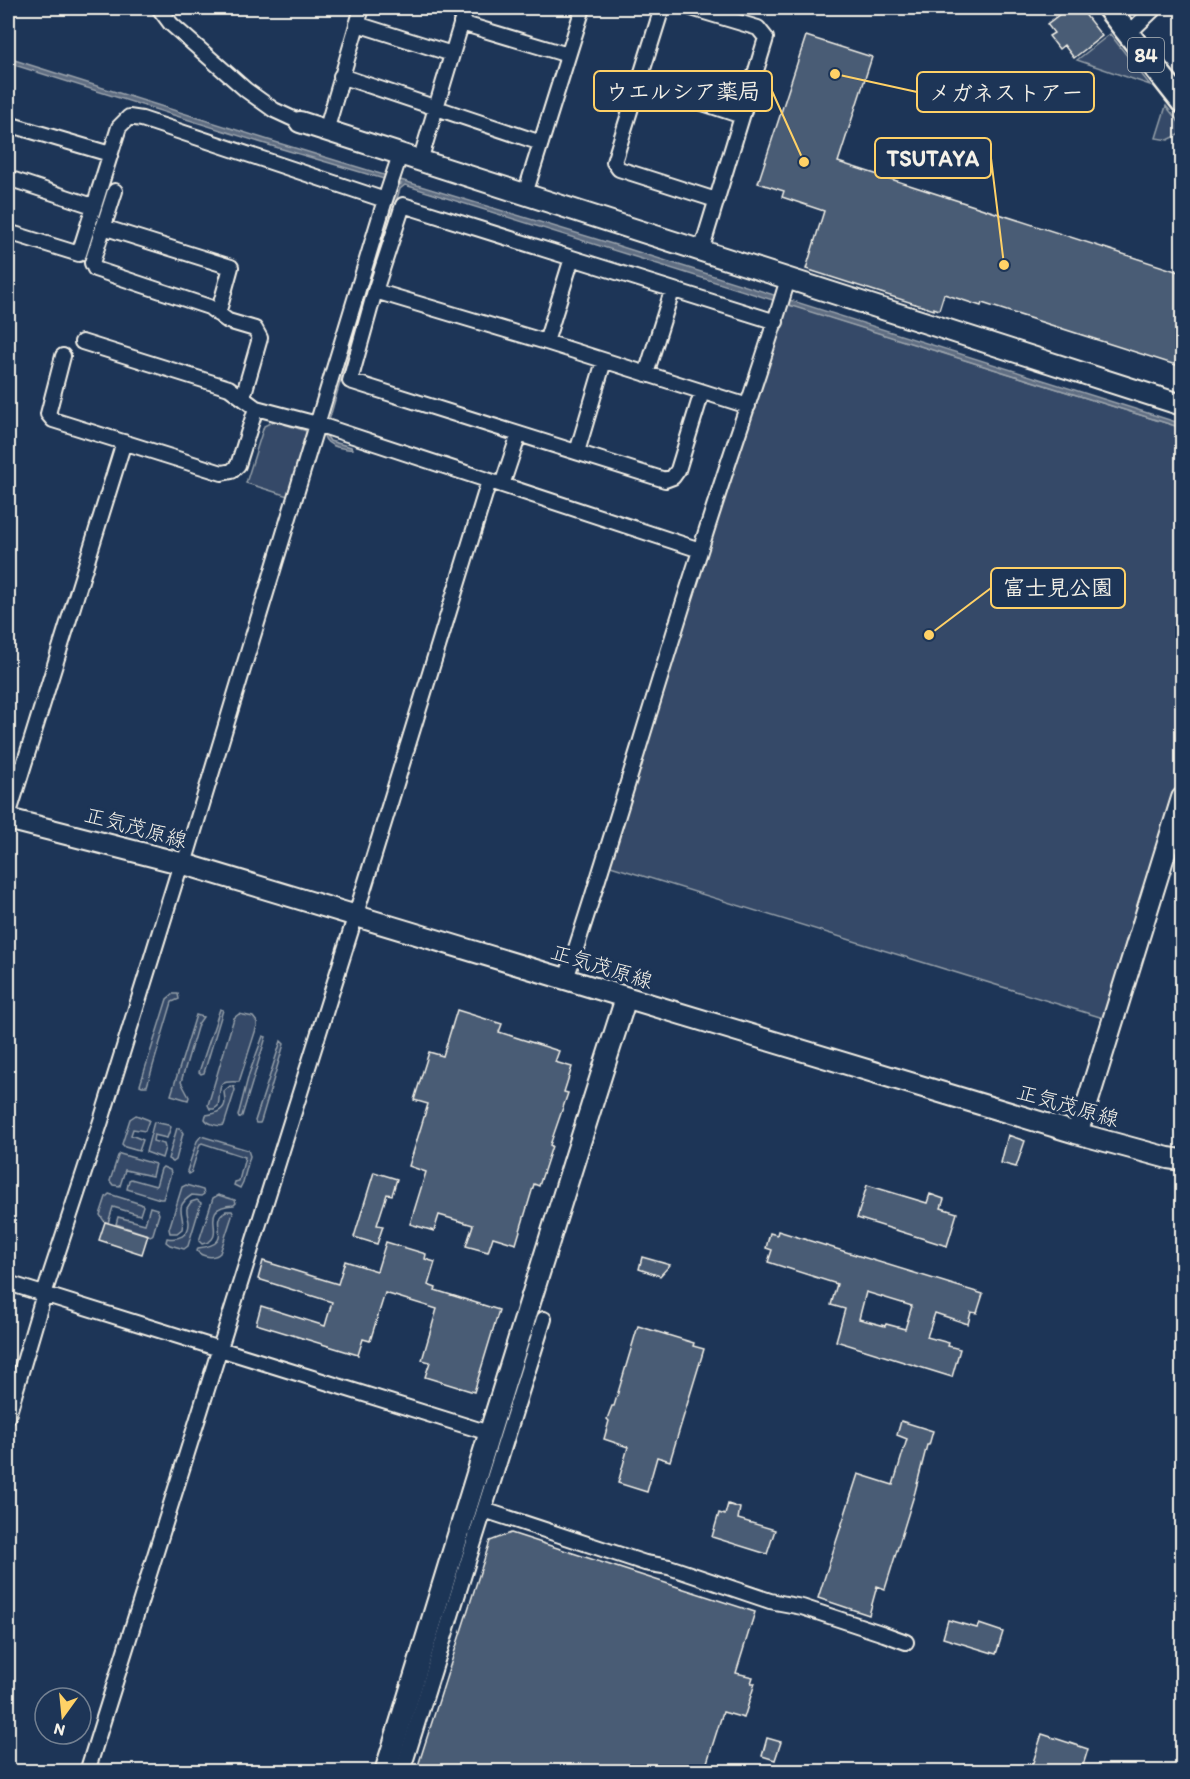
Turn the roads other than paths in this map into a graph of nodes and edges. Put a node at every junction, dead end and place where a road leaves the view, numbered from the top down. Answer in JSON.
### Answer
{"nodes":[{"id":1,"x":159,"y":8,"type":"edge"},
{"id":2,"x":362,"y":8,"type":"edge"},
{"id":3,"x":466,"y":8,"type":"edge"},
{"id":4,"x":583,"y":8,"type":"edge"},
{"id":5,"x":662,"y":8,"type":"edge"},
{"id":6,"x":691,"y":8,"type":"edge"},
{"id":7,"x":1108,"y":8,"type":"edge"},
{"id":8,"x":1155,"y":8,"type":"edge"},
{"id":9,"x":461,"y":23,"type":"junction"},
{"id":10,"x":357,"y":24,"type":"junction"},
{"id":11,"x":1129,"y":33,"type":"junction"},
{"id":12,"x":452,"y":54,"type":"junction"},
{"id":13,"x":568,"y":56,"type":"junction"},
{"id":14,"x":341,"y":76,"type":"junction"},
{"id":15,"x":639,"y":82,"type":"junction"},
{"id":16,"x":1182,"y":102,"type":"edge"},
{"id":17,"x":436,"y":107,"type":"junction"},
{"id":18,"x":742,"y":116,"type":"junction"},
{"id":19,"x":300,"y":122,"type":"joint"},
{"id":20,"x":8,"y":124,"type":"edge"},
{"id":21,"x":326,"y":131,"type":"junction"},
{"id":22,"x":541,"y":143,"type":"junction"},
{"id":23,"x":110,"y":154,"type":"junction"},
{"id":24,"x":400,"y":154,"type":"junction"},
{"id":25,"x":420,"y":161,"type":"junction"},
{"id":26,"x":8,"y":178,"type":"edge"},
{"id":27,"x":115,"y":191,"type":"dead end"},
{"id":28,"x":525,"y":194,"type":"junction"},
{"id":29,"x":385,"y":200,"type":"junction"},
{"id":30,"x":716,"y":200,"type":"junction"},
{"id":31,"x":93,"y":206,"type":"junction"},
{"id":32,"x":104,"y":227,"type":"junction"},
{"id":33,"x":8,"y":232,"type":"edge"},
{"id":34,"x":701,"y":251,"type":"junction"},
{"id":35,"x":572,"y":258,"type":"junction"},
{"id":36,"x":788,"y":279,"type":"junction"},
{"id":37,"x":375,"y":291,"type":"junction"},
{"id":38,"x":672,"y":291,"type":"junction"},
{"id":39,"x":218,"y":314,"type":"junction"},
{"id":40,"x":776,"y":322,"type":"junction"},
{"id":41,"x":82,"y":342,"type":"dead end"},
{"id":42,"x":546,"y":342,"type":"junction"},
{"id":43,"x":63,"y":356,"type":"dead end"},
{"id":44,"x":604,"y":361,"type":"junction"},
{"id":45,"x":646,"y":374,"type":"junction"},
{"id":46,"x":702,"y":392,"type":"junction"},
{"id":47,"x":243,"y":397,"type":"junction"},
{"id":48,"x":1182,"y":405,"type":"edge"},
{"id":49,"x":748,"y":406,"type":"junction"},
{"id":50,"x":256,"y":408,"type":"junction"},
{"id":51,"x":317,"y":424,"type":"junction"},
{"id":52,"x":519,"y":434,"type":"junction"},
{"id":53,"x":124,"y":442,"type":"junction"},
{"id":54,"x":577,"y":452,"type":"junction"},
{"id":55,"x":496,"y":483,"type":"junction"},
{"id":56,"x":700,"y":550,"type":"junction"},
{"id":57,"x":1182,"y":798,"type":"edge"},
{"id":58,"x":8,"y":817,"type":"edge"},
{"id":59,"x":1176,"y":843,"type":"edge"},
{"id":60,"x":184,"y":864,"type":"junction"},
{"id":61,"x":356,"y":916,"type":"junction"},
{"id":62,"x":566,"y":979,"type":"junction"},
{"id":63,"x":626,"y":998,"type":"junction"},
{"id":64,"x":1076,"y":1133,"type":"junction"},
{"id":65,"x":1182,"y":1160,"type":"edge"},
{"id":66,"x":8,"y":1283,"type":"edge"},
{"id":67,"x":44,"y":1294,"type":"junction"},
{"id":68,"x":544,"y":1319,"type":"dead end"},
{"id":69,"x":219,"y":1349,"type":"junction"},
{"id":70,"x":8,"y":1416,"type":"edge"},
{"id":71,"x":489,"y":1433,"type":"junction"},
{"id":72,"x":484,"y":1510,"type":"junction"},
{"id":73,"x":906,"y":1642,"type":"dead end"},
{"id":74,"x":87,"y":1772,"type":"edge"},
{"id":75,"x":385,"y":1772,"type":"edge"},
{"id":76,"x":402,"y":1772,"type":"edge"}],
"edges":[{"from":1,"to":19,"type":"street"},
{"from":2,"to":10,"type":"street"},
{"from":3,"to":9,"type":"street"},
{"from":4,"to":13,"type":"street"},
{"from":5,"to":15,"type":"street"},
{"from":6,"to":18,"type":"street"},
{"from":7,"to":11,"type":"main road","number":"84"},
{"from":8,"to":11,"type":"street"},
{"from":9,"to":12,"type":"street"},
{"from":9,"to":13,"type":"street"},
{"from":10,"to":12,"type":"street"},
{"from":10,"to":14,"type":"street"},
{"from":11,"to":16,"type":"main road","number":"84"},
{"from":12,"to":17,"type":"street"},
{"from":13,"to":22,"type":"street"},
{"from":14,"to":17,"type":"street"},
{"from":14,"to":21,"type":"street"},
{"from":15,"to":18,"type":"street"},
{"from":15,"to":30,"type":"street"},
{"from":17,"to":22,"type":"street"},
{"from":17,"to":25,"type":"street"},
{"from":18,"to":30,"type":"street"},
{"from":19,"to":21,"type":"street"},
{"from":20,"to":23,"type":"street"},
{"from":21,"to":24,"type":"street"},
{"from":22,"to":28,"type":"street"},
{"from":23,"to":29,"type":"street"},
{"from":23,"to":31,"type":"street"},
{"from":24,"to":25,"type":"street"},
{"from":24,"to":29,"type":"street"},
{"from":25,"to":28,"type":"street"},
{"from":26,"to":31,"type":"street"},
{"from":27,"to":32,"type":"street"},
{"from":28,"to":34,"type":"street"},
{"from":29,"to":51,"type":"street"},
{"from":30,"to":34,"type":"street"},
{"from":31,"to":33,"type":"street"},
{"from":32,"to":39,"type":"street"},
{"from":32,"to":39,"type":"street"},
{"from":34,"to":36,"type":"street"},
{"from":35,"to":37,"type":"street"},
{"from":35,"to":38,"type":"street"},
{"from":35,"to":42,"type":"street"},
{"from":36,"to":40,"type":"street"},
{"from":36,"to":48,"type":"street"},
{"from":37,"to":42,"type":"street"},
{"from":37,"to":52,"type":"street"},
{"from":38,"to":40,"type":"street"},
{"from":38,"to":45,"type":"street"},
{"from":39,"to":47,"type":"street"},
{"from":40,"to":49,"type":"street"},
{"from":41,"to":47,"type":"street"},
{"from":42,"to":44,"type":"street"},
{"from":43,"to":53,"type":"street"},
{"from":44,"to":45,"type":"street"},
{"from":44,"to":54,"type":"street"},
{"from":45,"to":46,"type":"street"},
{"from":46,"to":49,"type":"street"},
{"from":46,"to":54,"type":"street"},
{"from":47,"to":50,"type":"street"},
{"from":49,"to":56,"type":"street"},
{"from":50,"to":51,"type":"street"},
{"from":50,"to":53,"type":"street"},
{"from":51,"to":55,"type":"street"},
{"from":51,"to":60,"type":"street"},
{"from":52,"to":54,"type":"street"},
{"from":52,"to":55,"type":"street"},
{"from":53,"to":58,"type":"street"},
{"from":55,"to":56,"type":"street"},
{"from":55,"to":61,"type":"street"},
{"from":56,"to":62,"type":"street"},
{"from":57,"to":59,"type":"street"},
{"from":58,"to":60,"type":"street","name":"正気茂原線"},
{"from":59,"to":64,"type":"street"},
{"from":60,"to":61,"type":"street","name":"正気茂原線"},
{"from":60,"to":67,"type":"street"},
{"from":61,"to":62,"type":"street","name":"正気茂原線"},
{"from":61,"to":69,"type":"street"},
{"from":62,"to":63,"type":"street","name":"正気茂原線"},
{"from":63,"to":64,"type":"street","name":"正気茂原線"},
{"from":63,"to":71,"type":"street"},
{"from":64,"to":65,"type":"street","name":"正気茂原線"},
{"from":66,"to":67,"type":"street"},
{"from":67,"to":69,"type":"street"},
{"from":67,"to":70,"type":"street"},
{"from":68,"to":72,"type":"street"},
{"from":69,"to":71,"type":"street"},
{"from":69,"to":74,"type":"street"},
{"from":71,"to":75,"type":"street"},
{"from":72,"to":73,"type":"street"},
{"from":72,"to":76,"type":"street"}]}
